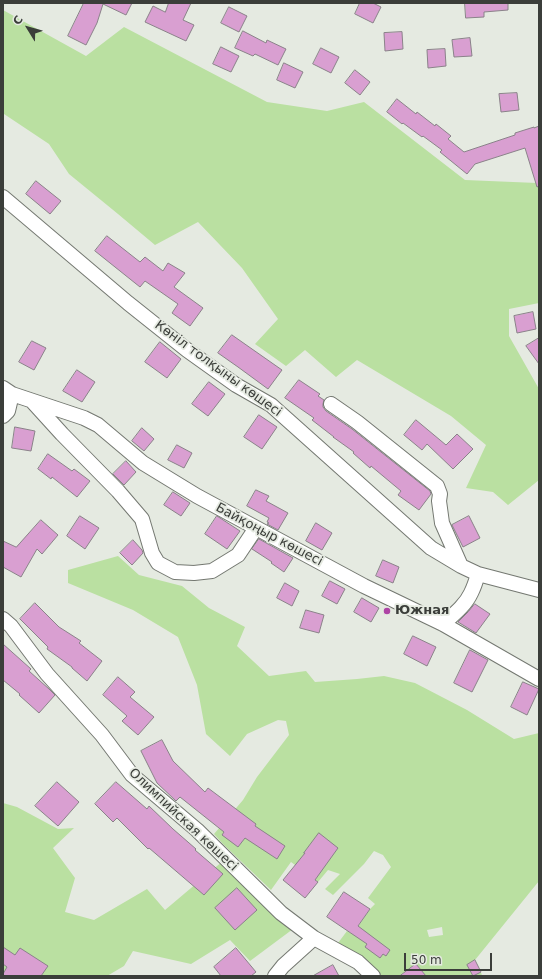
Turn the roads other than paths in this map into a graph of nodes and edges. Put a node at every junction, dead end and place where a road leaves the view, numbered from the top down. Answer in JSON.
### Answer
{"nodes":[{"id":1,"x":3,"y":197,"type":"edge"},
{"id":2,"x":8,"y":391,"type":"edge"},
{"id":3,"x":32,"y":401,"type":"junction"},
{"id":4,"x":331,"y":404,"type":"dead end"},
{"id":5,"x":3,"y":416,"type":"edge"},
{"id":6,"x":256,"y":528,"type":"junction"},
{"id":7,"x":461,"y":566,"type":"junction"},
{"id":8,"x":478,"y":574,"type":"junction"},
{"id":9,"x":539,"y":590,"type":"edge"},
{"id":10,"x":3,"y":619,"type":"edge"},
{"id":11,"x":443,"y":624,"type":"junction"},
{"id":12,"x":539,"y":679,"type":"edge"},
{"id":13,"x":314,"y":938,"type":"junction"},
{"id":14,"x":275,"y":976,"type":"edge"},
{"id":15,"x":373,"y":976,"type":"edge"}],
"edges":[{"from":1,"to":7,"type":"street","name":"Көніл толқыны көшесі"},
{"from":2,"to":3,"type":"street","name":"Байқоңыр көшесі"},
{"from":2,"to":5,"type":"street"},
{"from":3,"to":6,"type":"street","name":"Байқоңыр көшесі"},
{"from":3,"to":6,"type":"street"},
{"from":4,"to":7,"type":"street"},
{"from":6,"to":11,"type":"street","name":"Байқоңыр көшесі"},
{"from":7,"to":8,"type":"street","name":"Көніл толқыны көшесі"},
{"from":8,"to":9,"type":"street","name":"Көніл толқыны көшесі"},
{"from":8,"to":11,"type":"street"},
{"from":10,"to":13,"type":"street","name":"Олимпийская көшесі"},
{"from":11,"to":12,"type":"street","name":"Байқоңыр көшесі"},
{"from":13,"to":14,"type":"street"},
{"from":13,"to":15,"type":"street","name":"Олимпийская көшесі"}]}
